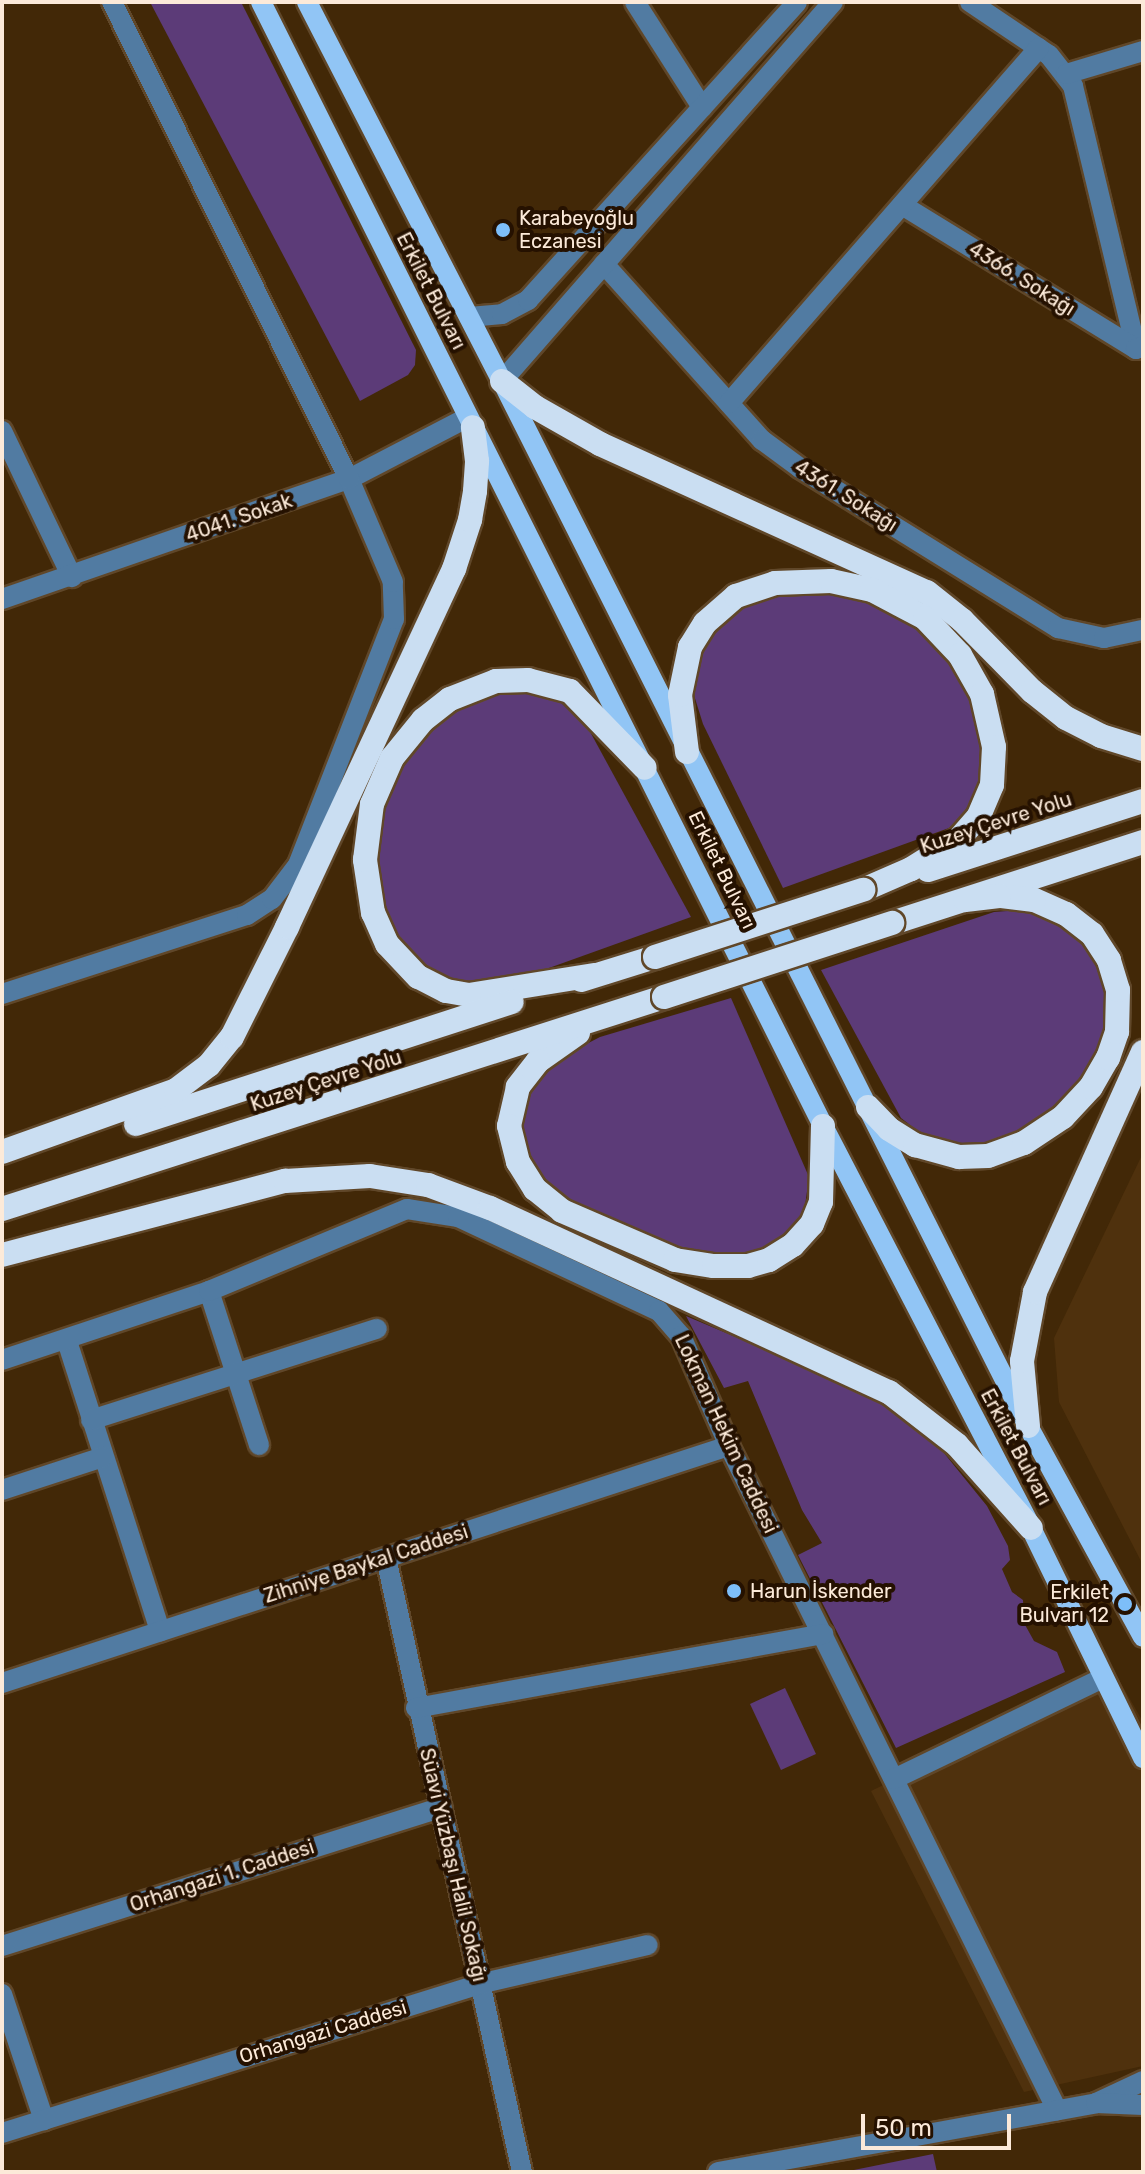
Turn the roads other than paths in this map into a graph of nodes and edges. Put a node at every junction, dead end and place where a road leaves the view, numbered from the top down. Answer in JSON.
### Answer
{"nodes":[{"id":1,"x":112,"y":2,"type":"edge"},
{"id":2,"x":261,"y":2,"type":"edge"},
{"id":3,"x":307,"y":2,"type":"edge"},
{"id":4,"x":635,"y":2,"type":"edge"},
{"id":5,"x":797,"y":2,"type":"edge"},
{"id":6,"x":833,"y":2,"type":"edge"},
{"id":7,"x":970,"y":2,"type":"edge"},
{"id":8,"x":1039,"y":48,"type":"junction"},
{"id":9,"x":1143,"y":51,"type":"edge"},
{"id":10,"x":1066,"y":74,"type":"junction"},
{"id":11,"x":702,"y":107,"type":"junction"},
{"id":12,"x":902,"y":205,"type":"junction"},
{"id":13,"x":604,"y":264,"type":"junction"},
{"id":14,"x":469,"y":317,"type":"junction"},
{"id":15,"x":1139,"y":348,"type":"edge"},
{"id":16,"x":502,"y":381,"type":"junction"},
{"id":17,"x":729,"y":403,"type":"junction"},
{"id":18,"x":470,"y":422,"type":"junction"},
{"id":19,"x":3,"y":435,"type":"edge"},
{"id":20,"x":349,"y":479,"type":"junction"},
{"id":21,"x":72,"y":577,"type":"junction"},
{"id":22,"x":2,"y":599,"type":"edge"},
{"id":23,"x":1143,"y":630,"type":"edge"},
{"id":24,"x":1143,"y":749,"type":"edge"},
{"id":25,"x":687,"y":752,"type":"junction"},
{"id":26,"x":645,"y":768,"type":"junction"},
{"id":27,"x":1143,"y":801,"type":"edge"},
{"id":28,"x":1143,"y":842,"type":"edge"},
{"id":29,"x":863,"y":890,"type":"junction"},
{"id":30,"x":965,"y":900,"type":"junction"},
{"id":31,"x":594,"y":975,"type":"junction"},
{"id":32,"x":2,"y":994,"type":"edge"},
{"id":33,"x":599,"y":1018,"type":"junction"},
{"id":34,"x":1143,"y":1052,"type":"edge"},
{"id":35,"x":868,"y":1107,"type":"junction"},
{"id":36,"x":823,"y":1126,"type":"junction"},
{"id":37,"x":2,"y":1152,"type":"edge"},
{"id":38,"x":2,"y":1167,"type":"edge"},
{"id":39,"x":2,"y":1209,"type":"edge"},
{"id":40,"x":2,"y":1255,"type":"edge"},
{"id":41,"x":209,"y":1291,"type":"junction"},
{"id":42,"x":377,"y":1329,"type":"dead end"},
{"id":43,"x":67,"y":1341,"type":"junction"},
{"id":44,"x":2,"y":1360,"type":"edge"},
{"id":45,"x":236,"y":1374,"type":"junction"},
{"id":46,"x":91,"y":1420,"type":"junction"},
{"id":47,"x":1028,"y":1426,"type":"junction"},
{"id":48,"x":259,"y":1445,"type":"dead end"},
{"id":49,"x":729,"y":1446,"type":"junction"},
{"id":50,"x":103,"y":1457,"type":"junction"},
{"id":51,"x":2,"y":1490,"type":"edge"},
{"id":52,"x":1031,"y":1528,"type":"junction"},
{"id":53,"x":386,"y":1558,"type":"junction"},
{"id":54,"x":160,"y":1631,"type":"junction"},
{"id":55,"x":823,"y":1634,"type":"junction"},
{"id":56,"x":1143,"y":1637,"type":"edge"},
{"id":57,"x":1103,"y":1678,"type":"junction"},
{"id":58,"x":2,"y":1683,"type":"edge"},
{"id":59,"x":416,"y":1708,"type":"junction"},
{"id":60,"x":1143,"y":1758,"type":"edge"},
{"id":61,"x":894,"y":1779,"type":"junction"},
{"id":62,"x":442,"y":1807,"type":"junction"},
{"id":63,"x":648,"y":1945,"type":"dead end"},
{"id":64,"x":2,"y":1946,"type":"edge"},
{"id":65,"x":479,"y":1984,"type":"junction"},
{"id":66,"x":2,"y":1994,"type":"edge"},
{"id":67,"x":1143,"y":2081,"type":"edge"},
{"id":68,"x":1096,"y":2103,"type":"junction"},
{"id":69,"x":1143,"y":2105,"type":"edge"},
{"id":70,"x":1057,"y":2110,"type":"junction"},
{"id":71,"x":44,"y":2120,"type":"junction"},
{"id":72,"x":2,"y":2133,"type":"edge"},
{"id":73,"x":522,"y":2172,"type":"edge"},
{"id":74,"x":718,"y":2172,"type":"edge"}],
"edges":[{"from":1,"to":20,"type":"street"},
{"from":2,"to":18,"type":"main road","name":"Erkilet Bulvarı"},
{"from":3,"to":14,"type":"main road","name":"Erkilet Bulvarı"},
{"from":4,"to":11,"type":"street"},
{"from":5,"to":11,"type":"street"},
{"from":6,"to":13,"type":"street"},
{"from":7,"to":8,"type":"street"},
{"from":8,"to":10,"type":"street"},
{"from":8,"to":12,"type":"street"},
{"from":9,"to":10,"type":"street"},
{"from":10,"to":15,"type":"street"},
{"from":11,"to":14,"type":"street"},
{"from":12,"to":15,"type":"street","name":"4366. Sokağı"},
{"from":12,"to":17,"type":"street"},
{"from":13,"to":16,"type":"street"},
{"from":13,"to":17,"type":"street","name":"4361. Sokağı"},
{"from":14,"to":16,"type":"main road","name":"Erkilet Bulvarı"},
{"from":16,"to":24,"type":"highway"},
{"from":16,"to":25,"type":"main road","name":"Erkilet Bulvarı"},
{"from":17,"to":23,"type":"street","name":"4361. Sokağı"},
{"from":18,"to":20,"type":"street","name":"4041. Sokak"},
{"from":18,"to":26,"type":"main road","name":"Erkilet Bulvarı"},
{"from":18,"to":37,"type":"highway"},
{"from":19,"to":21,"type":"street"},
{"from":20,"to":21,"type":"street","name":"4041. Sokak"},
{"from":20,"to":32,"type":"street"},
{"from":21,"to":22,"type":"street","name":"4041. Sokak"},
{"from":25,"to":29,"type":"highway"},
{"from":25,"to":35,"type":"main road","name":"Erkilet Bulvarı"},
{"from":26,"to":31,"type":"highway"},
{"from":26,"to":36,"type":"main road","name":"Erkilet Bulvarı"},
{"from":27,"to":29,"type":"highway","name":"Kuzey Çevre Yolu"},
{"from":28,"to":30,"type":"highway"},
{"from":29,"to":31,"type":"highway","name":"Kuzey Çevre Yolu","bridge":true},
{"from":30,"to":33,"type":"highway","name":"Kuzey Çevre Yolu","bridge":true},
{"from":30,"to":35,"type":"highway"},
{"from":31,"to":38,"type":"highway","name":"Kuzey Çevre Yolu"},
{"from":33,"to":36,"type":"highway"},
{"from":33,"to":39,"type":"highway","name":"Kuzey Çevre Yolu"},
{"from":34,"to":47,"type":"highway"},
{"from":35,"to":47,"type":"main road","name":"Erkilet Bulvarı"},
{"from":36,"to":52,"type":"main road","name":"Erkilet Bulvarı"},
{"from":40,"to":52,"type":"highway"},
{"from":41,"to":43,"type":"street","name":"Lokman Hekim Caddesi"},
{"from":41,"to":45,"type":"street"},
{"from":41,"to":49,"type":"street","name":"Lokman Hekim Caddesi"},
{"from":42,"to":45,"type":"street"},
{"from":43,"to":44,"type":"street","name":"Lokman Hekim Caddesi"},
{"from":43,"to":46,"type":"street"},
{"from":45,"to":46,"type":"street"},
{"from":45,"to":48,"type":"street"},
{"from":46,"to":50,"type":"street"},
{"from":47,"to":56,"type":"main road","name":"Erkilet Bulvarı"},
{"from":49,"to":53,"type":"street","name":"Zihniye Baykal Caddesi"},
{"from":49,"to":55,"type":"street","name":"Lokman Hekim Caddesi"},
{"from":50,"to":51,"type":"street"},
{"from":50,"to":54,"type":"street"},
{"from":52,"to":57,"type":"main road","name":"Erkilet Bulvarı"},
{"from":53,"to":54,"type":"street","name":"Zihniye Baykal Caddesi"},
{"from":53,"to":59,"type":"street","name":"Süavi Yüzbaşı Halil Sokağı"},
{"from":54,"to":58,"type":"street","name":"Zihniye Baykal Caddesi"},
{"from":55,"to":59,"type":"street"},
{"from":55,"to":61,"type":"street","name":"Lokman Hekim Caddesi"},
{"from":57,"to":60,"type":"main road","name":"Erkilet Bulvarı"},
{"from":57,"to":61,"type":"street"},
{"from":59,"to":62,"type":"street","name":"Süavi Yüzbaşı Halil Sokağı"},
{"from":61,"to":70,"type":"street","name":"Lokman Hekim Caddesi"},
{"from":62,"to":64,"type":"street","name":"Orhangazi 1. Caddesi"},
{"from":62,"to":65,"type":"street","name":"Süavi Yüzbaşı Halil Sokağı"},
{"from":63,"to":65,"type":"street","name":"Orhangazi Caddesi"},
{"from":65,"to":71,"type":"street","name":"Orhangazi Caddesi"},
{"from":65,"to":73,"type":"street","name":"Süavi Yüzbaşı Halil Sokağı"},
{"from":66,"to":71,"type":"street"},
{"from":67,"to":68,"type":"street"},
{"from":68,"to":69,"type":"street"},
{"from":68,"to":70,"type":"street"},
{"from":70,"to":74,"type":"street"},
{"from":71,"to":72,"type":"street","name":"Orhangazi Caddesi"}]}
